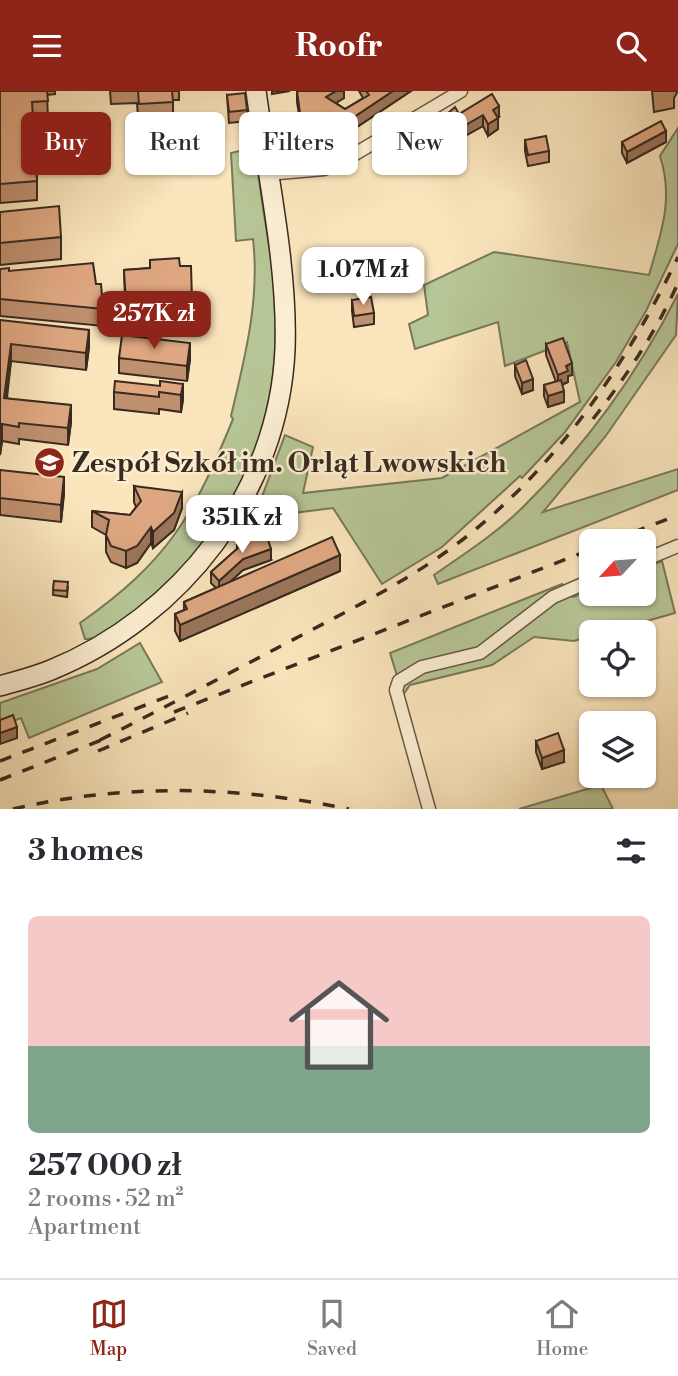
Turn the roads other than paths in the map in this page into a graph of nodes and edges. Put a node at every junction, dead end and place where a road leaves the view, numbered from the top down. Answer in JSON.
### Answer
{"nodes":[{"id":1,"x":256,"y":91,"type":"edge"},
{"id":2,"x":461,"y":91,"type":"edge"},
{"id":3,"x":259,"y":112,"type":"edge"},
{"id":4,"x":358,"y":153,"type":"edge"},
{"id":5,"x":267,"y":175,"type":"edge"},
{"id":6,"x":678,"y":547,"type":"edge"},
{"id":7,"x":656,"y":555,"type":"edge"},
{"id":8,"x":579,"y":586,"type":"edge"},
{"id":9,"x":0,"y":686,"type":"edge"},
{"id":10,"x":429,"y":809,"type":"edge"}],
"edges":[{"from":1,"to":3,"type":"street"},
{"from":2,"to":4,"type":"street"},
{"from":5,"to":9,"type":"street"},
{"from":6,"to":7,"type":"street"},
{"from":8,"to":10,"type":"street"}]}
